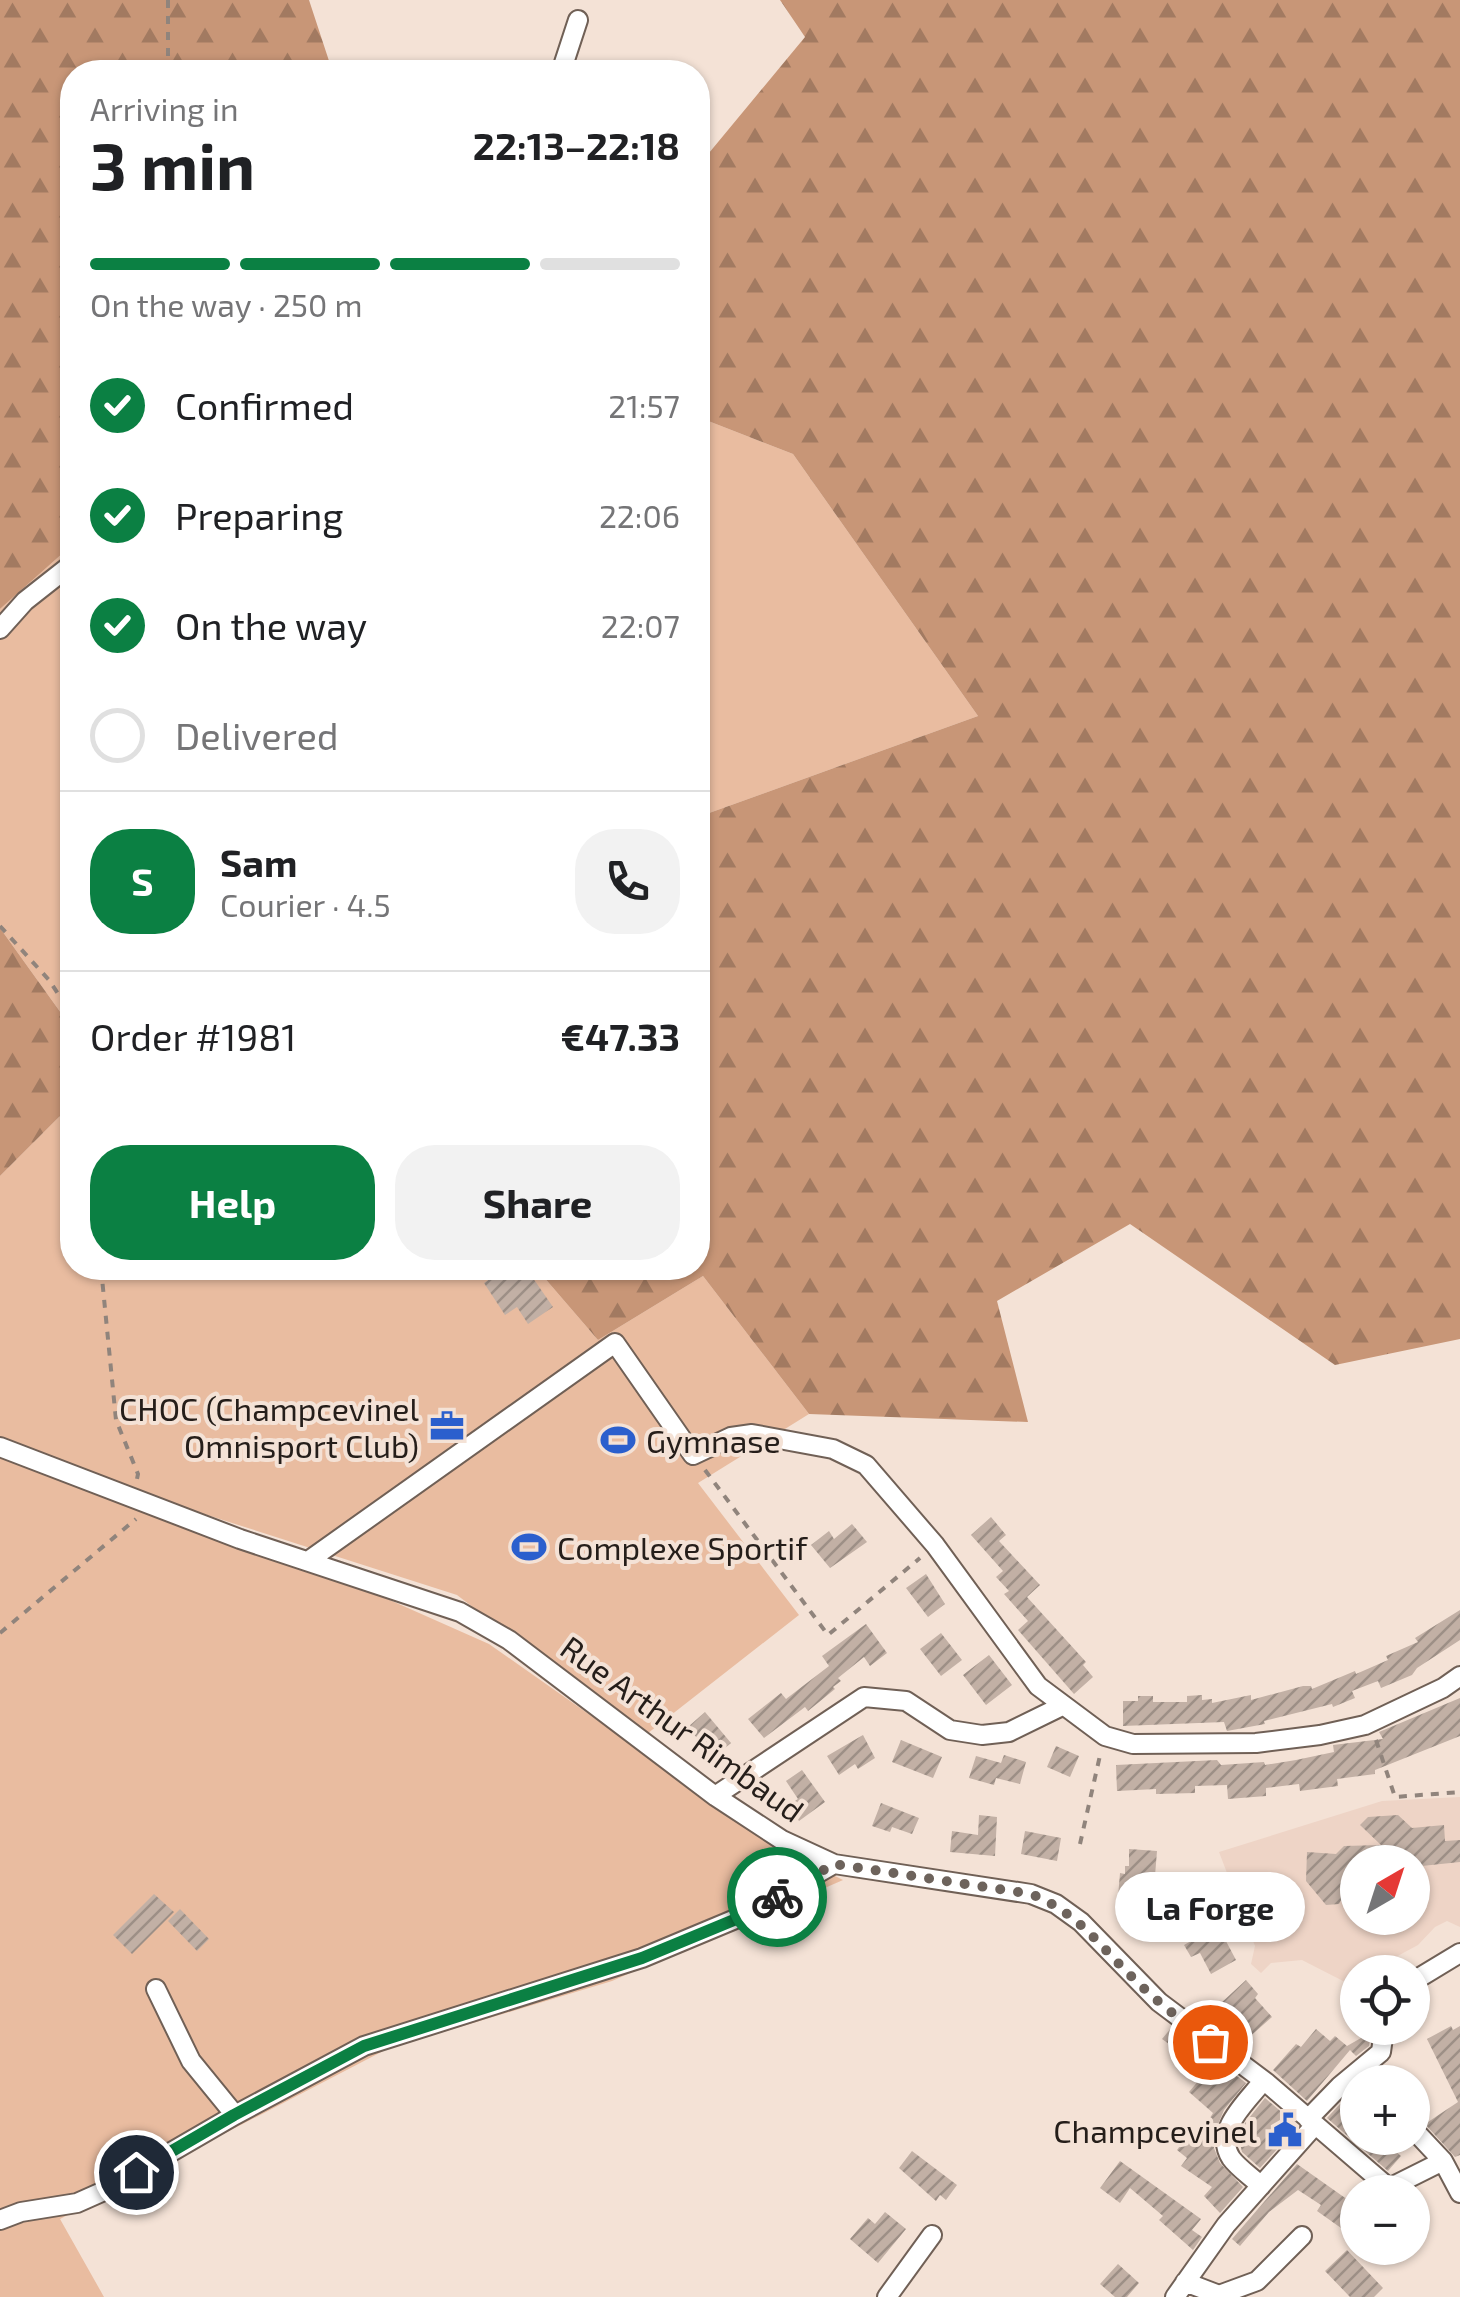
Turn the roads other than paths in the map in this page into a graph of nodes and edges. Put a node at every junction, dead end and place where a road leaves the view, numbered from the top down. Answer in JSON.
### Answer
{"nodes":[{"id":1,"x":578,"y":20,"type":"dead end"},
{"id":2,"x":565,"y":60,"type":"edge"},
{"id":3,"x":60,"y":573,"type":"edge"},
{"id":4,"x":0,"y":629,"type":"edge"},
{"id":5,"x":0,"y":1447,"type":"edge"},
{"id":6,"x":308,"y":1560,"type":"junction"},
{"id":7,"x":1460,"y":1676,"type":"edge"},
{"id":8,"x":1062,"y":1706,"type":"junction"},
{"id":9,"x":715,"y":1796,"type":"junction"},
{"id":10,"x":834,"y":1864,"type":"junction"},
{"id":11,"x":1460,"y":1953,"type":"edge"},
{"id":12,"x":1430,"y":1971,"type":"edge"},
{"id":13,"x":156,"y":1989,"type":"dead end"},
{"id":14,"x":1263,"y":2080,"type":"junction"},
{"id":15,"x":1340,"y":2098,"type":"edge"},
{"id":16,"x":234,"y":2115,"type":"junction"},
{"id":17,"x":1312,"y":2122,"type":"junction"},
{"id":18,"x":1430,"y":2145,"type":"edge"},
{"id":19,"x":1450,"y":2164,"type":"edge"},
{"id":20,"x":1261,"y":2186,"type":"junction"},
{"id":21,"x":1460,"y":2193,"type":"edge"},
{"id":22,"x":0,"y":2220,"type":"edge"},
{"id":23,"x":932,"y":2235,"type":"dead end"},
{"id":24,"x":1302,"y":2236,"type":"dead end"},
{"id":25,"x":1180,"y":2290,"type":"edge"},
{"id":26,"x":887,"y":2297,"type":"edge"}],
"edges":[{"from":1,"to":2,"type":"street"},
{"from":3,"to":4,"type":"street"},
{"from":5,"to":6,"type":"street","name":"Rue Arthur Rimbaud"},
{"from":6,"to":8,"type":"street"},
{"from":6,"to":9,"type":"street","name":"Rue Arthur Rimbaud"},
{"from":7,"to":8,"type":"street"},
{"from":8,"to":9,"type":"street"},
{"from":9,"to":10,"type":"street","name":"Rue Arthur Rimbaud"},
{"from":10,"to":14,"type":"street","name":"Rue Arthur Rimbaud"},
{"from":10,"to":16,"type":"street"},
{"from":11,"to":12,"type":"street"},
{"from":13,"to":16,"type":"street"},
{"from":14,"to":17,"type":"street","name":"Rue Arthur Rimbaud"},
{"from":14,"to":20,"type":"street"},
{"from":15,"to":17,"type":"street"},
{"from":16,"to":22,"type":"street"},
{"from":17,"to":19,"type":"street","name":"Rue Arthur Rimbaud"},
{"from":17,"to":20,"type":"street"},
{"from":18,"to":19,"type":"street"},
{"from":19,"to":21,"type":"street"},
{"from":20,"to":25,"type":"street"},
{"from":23,"to":26,"type":"street"},
{"from":24,"to":25,"type":"street"}]}
